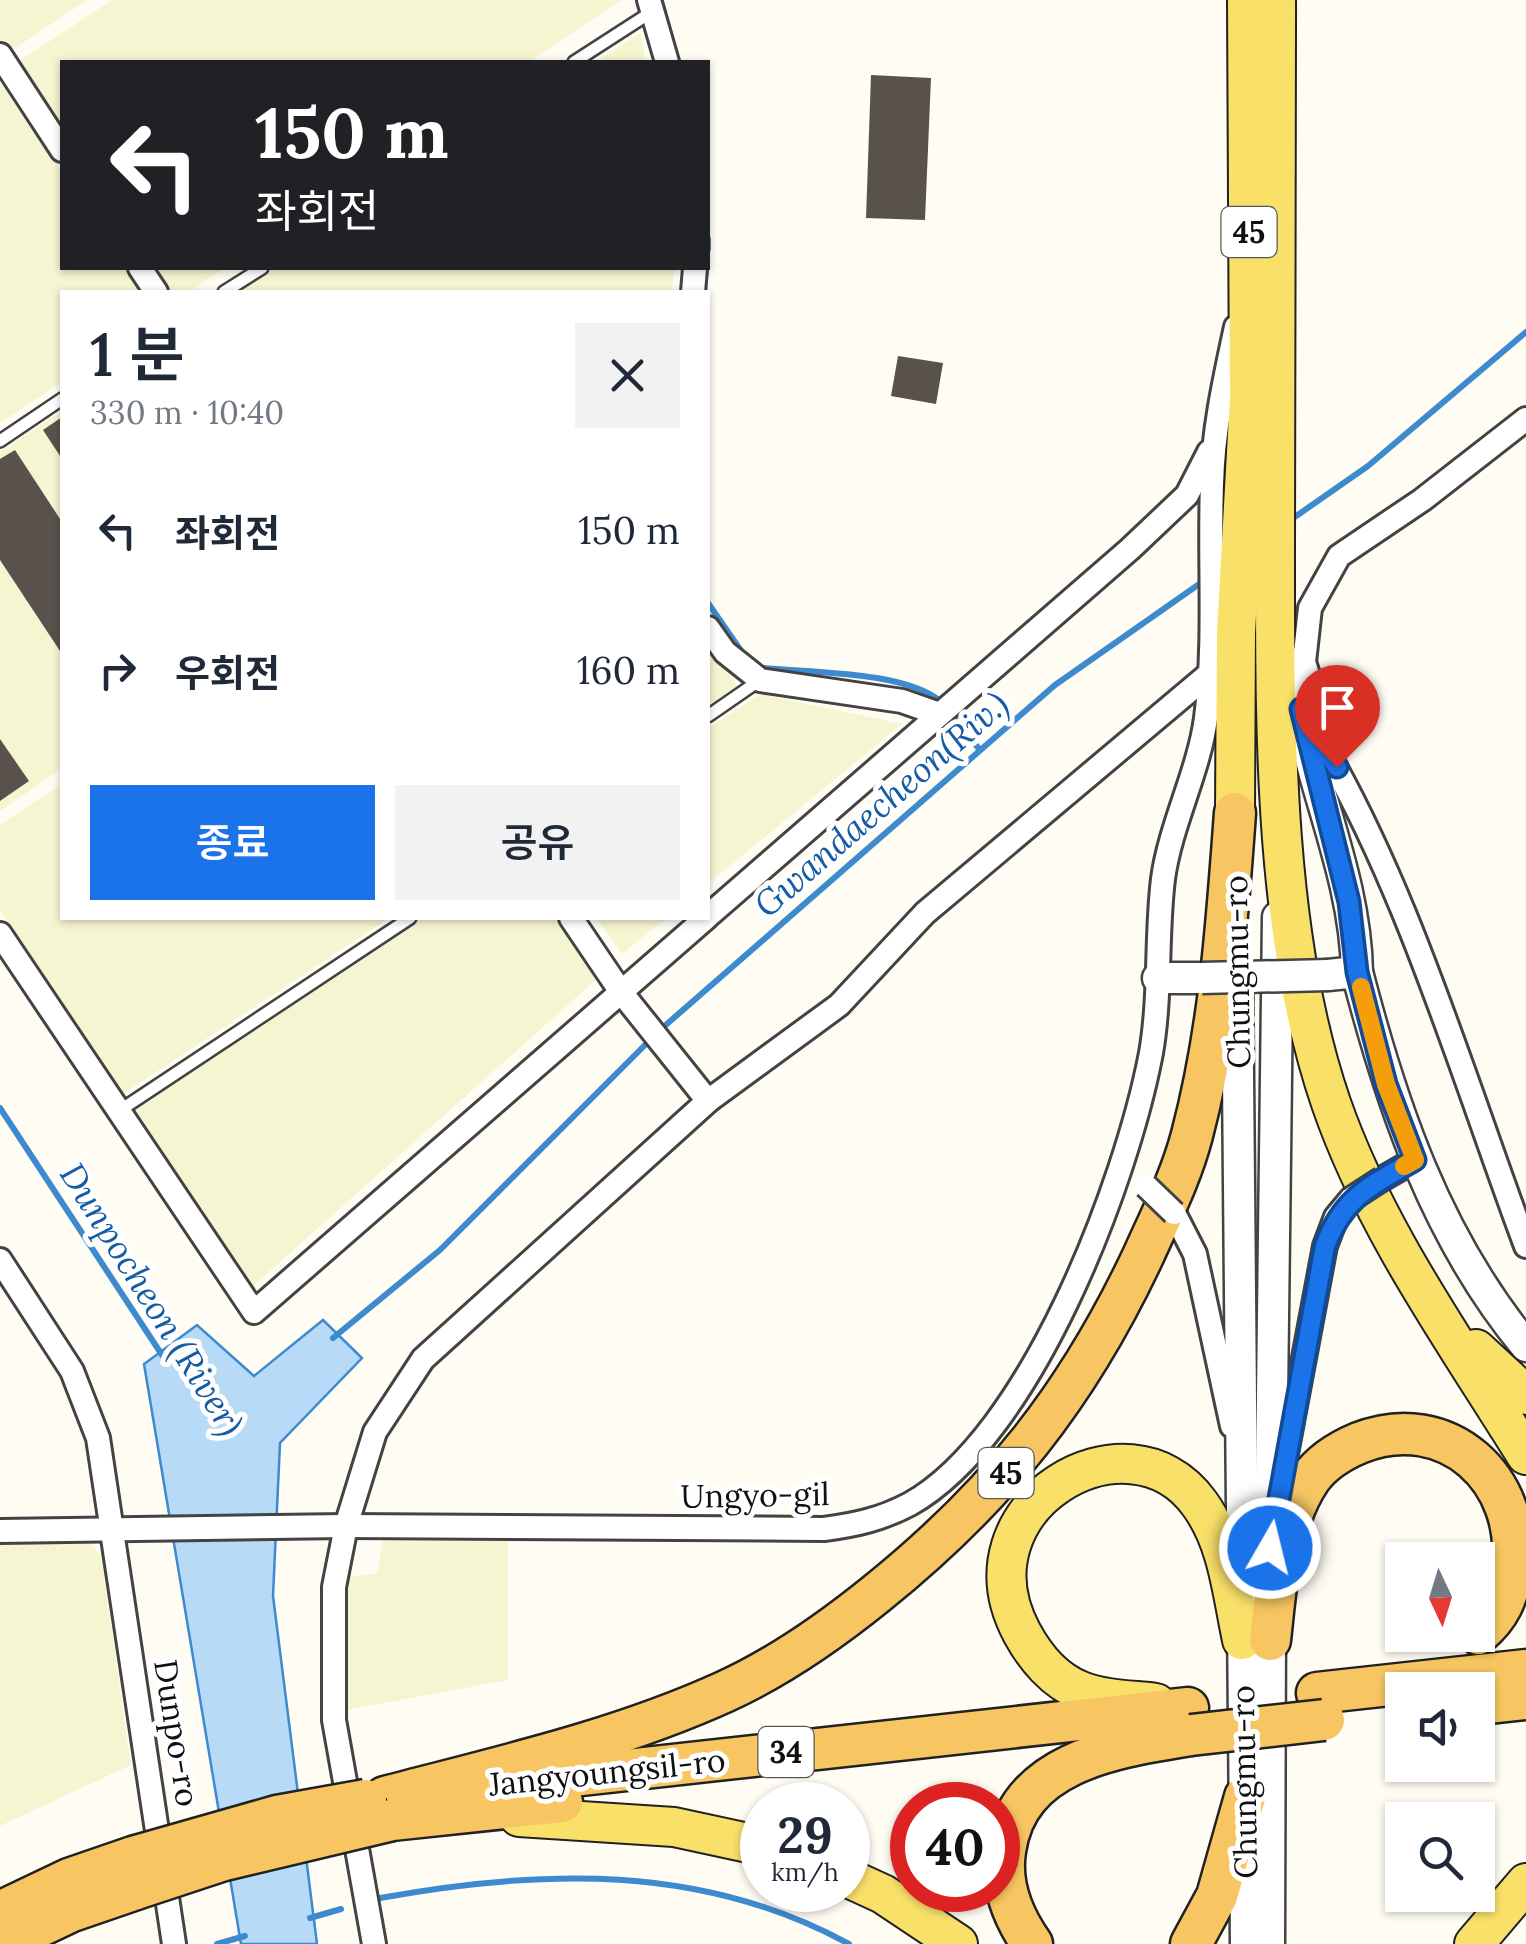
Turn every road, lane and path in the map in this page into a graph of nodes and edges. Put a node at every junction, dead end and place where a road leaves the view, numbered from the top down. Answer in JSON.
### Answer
{"nodes":[{"id":1,"x":1248,"y":0,"type":"edge"},
{"id":2,"x":1276,"y":0,"type":"edge"},
{"id":3,"x":651,"y":5,"type":"edge"},
{"id":4,"x":0,"y":55,"type":"edge"},
{"id":5,"x":577,"y":60,"type":"edge"},
{"id":6,"x":665,"y":60,"type":"edge"},
{"id":7,"x":60,"y":147,"type":"edge"},
{"id":8,"x":1250,"y":265,"type":"junction"},
{"id":9,"x":259,"y":270,"type":"edge"},
{"id":10,"x":227,"y":290,"type":"edge"},
{"id":11,"x":60,"y":400,"type":"edge"},
{"id":12,"x":1526,"y":420,"type":"edge"},
{"id":13,"x":0,"y":440,"type":"edge"},
{"id":14,"x":1215,"y":440,"type":"junction"},
{"id":15,"x":1261,"y":456,"type":"junction"},
{"id":16,"x":1275,"y":622,"type":"junction"},
{"id":17,"x":710,"y":631,"type":"edge"},
{"id":18,"x":1219,"y":654,"type":"junction"},
{"id":19,"x":760,"y":680,"type":"junction"},
{"id":20,"x":1301,"y":709,"type":"junction"},
{"id":21,"x":939,"y":714,"type":"junction"},
{"id":22,"x":710,"y":715,"type":"edge"},
{"id":23,"x":1337,"y":767,"type":"junction"},
{"id":24,"x":1280,"y":805,"type":"junction"},
{"id":25,"x":1235,"y":813,"type":"junction"},
{"id":26,"x":710,"y":914,"type":"edge"},
{"id":27,"x":407,"y":920,"type":"edge"},
{"id":28,"x":572,"y":920,"type":"edge"},
{"id":29,"x":704,"y":920,"type":"edge"},
{"id":30,"x":0,"y":934,"type":"edge"},
{"id":31,"x":1343,"y":974,"type":"junction"},
{"id":32,"x":1158,"y":978,"type":"junction"},
{"id":33,"x":624,"y":996,"type":"junction"},
{"id":34,"x":702,"y":1092,"type":"junction"},
{"id":35,"x":119,"y":1110,"type":"junction"},
{"id":36,"x":1415,"y":1160,"type":"junction"},
{"id":37,"x":1117,"y":1178,"type":"junction"},
{"id":38,"x":1526,"y":1246,"type":"edge"},
{"id":39,"x":0,"y":1260,"type":"edge"},
{"id":40,"x":1408,"y":1264,"type":"junction"},
{"id":41,"x":1526,"y":1346,"type":"edge"},
{"id":42,"x":1526,"y":1395,"type":"edge"},
{"id":43,"x":1526,"y":1455,"type":"edge"},
{"id":44,"x":1242,"y":1470,"type":"junction"},
{"id":45,"x":338,"y":1526,"type":"junction"},
{"id":46,"x":1270,"y":1528,"type":"junction"},
{"id":47,"x":0,"y":1531,"type":"edge"},
{"id":48,"x":112,"y":1532,"type":"junction"},
{"id":49,"x":1495,"y":1618,"type":"edge"},
{"id":50,"x":1256,"y":1640,"type":"junction"},
{"id":51,"x":1442,"y":1652,"type":"edge"},
{"id":52,"x":1526,"y":1670,"type":"edge"},
{"id":53,"x":1526,"y":1698,"type":"edge"},
{"id":54,"x":1495,"y":1702,"type":"edge"},
{"id":55,"x":1321,"y":1707,"type":"junction"},
{"id":56,"x":1385,"y":1711,"type":"edge"},
{"id":57,"x":1190,"y":1721,"type":"junction"},
{"id":58,"x":1245,"y":1797,"type":"junction"},
{"id":59,"x":388,"y":1809,"type":"junction"},
{"id":60,"x":740,"y":1841,"type":"edge"},
{"id":61,"x":134,"y":1873,"type":"junction"},
{"id":62,"x":1526,"y":1883,"type":"edge"},
{"id":63,"x":870,"y":1888,"type":"edge"},
{"id":64,"x":0,"y":1912,"type":"edge"},
{"id":65,"x":2,"y":1944,"type":"edge"},
{"id":66,"x":174,"y":1944,"type":"edge"},
{"id":67,"x":374,"y":1944,"type":"edge"},
{"id":68,"x":958,"y":1944,"type":"edge"},
{"id":69,"x":1032,"y":1944,"type":"edge"},
{"id":70,"x":1191,"y":1944,"type":"edge"},
{"id":71,"x":1246,"y":1944,"type":"edge"},
{"id":72,"x":1268,"y":1944,"type":"edge"},
{"id":73,"x":1474,"y":1944,"type":"edge"}],
"edges":[{"from":1,"to":8,"type":"main road","name":"Chungmu-ro","number":"45"},
{"from":2,"to":15,"type":"main road","name":"Chungmu-ro","number":"45"},
{"from":3,"to":5,"type":"lane"},
{"from":3,"to":6,"type":"street"},
{"from":4,"to":7,"type":"street"},
{"from":8,"to":14,"type":"street"},
{"from":8,"to":15,"type":"main road","name":"Chungmu-ro","number":"45"},
{"from":9,"to":10,"type":"lane"},
{"from":11,"to":13,"type":"lane"},
{"from":12,"to":23,"type":"street"},
{"from":14,"to":18,"type":"street","name":"Ungyo-gil"},
{"from":14,"to":21,"type":"street"},
{"from":15,"to":16,"type":"main road","name":"Chungmu-ro","number":"45"},
{"from":15,"to":18,"type":"main road","name":"Chungmu-ro","number":"45"},
{"from":16,"to":20,"type":"street"},
{"from":16,"to":24,"type":"main road","name":"Chungmu-ro","number":"45"},
{"from":17,"to":19,"type":"street"},
{"from":18,"to":25,"type":"main road","name":"Chungmu-ro","number":"45"},
{"from":18,"to":32,"type":"street","name":"Ungyo-gil"},
{"from":18,"to":34,"type":"street"},
{"from":19,"to":21,"type":"street"},
{"from":19,"to":22,"type":"lane"},
{"from":20,"to":23,"type":"street"},
{"from":20,"to":31,"type":"street"},
{"from":21,"to":26,"type":"street"},
{"from":23,"to":38,"type":"street"},
{"from":24,"to":40,"type":"main road","number":"45"},
{"from":24,"to":46,"type":"street","name":"Chungmu-ro"},
{"from":25,"to":44,"type":"street","name":"Chungmu-ro"},
{"from":25,"to":59,"type":"highway","number":"45"},
{"from":27,"to":35,"type":"lane"},
{"from":28,"to":33,"type":"street"},
{"from":29,"to":33,"type":"street"},
{"from":30,"to":35,"type":"street"},
{"from":31,"to":32,"type":"street","bridge":true},
{"from":31,"to":36,"type":"street"},
{"from":32,"to":37,"type":"street","name":"Ungyo-gil"},
{"from":33,"to":34,"type":"street"},
{"from":33,"to":35,"type":"street"},
{"from":34,"to":45,"type":"street"},
{"from":36,"to":41,"type":"street"},
{"from":36,"to":46,"type":"street","bridge":true},
{"from":37,"to":44,"type":"street","bridge":true},
{"from":37,"to":45,"type":"street","name":"Ungyo-gil"},
{"from":39,"to":48,"type":"street","name":"Dunpo-ro"},
{"from":40,"to":42,"type":"main road"},
{"from":40,"to":43,"type":"main road","number":"45"},
{"from":44,"to":50,"type":"street","name":"Chungmu-ro"},
{"from":45,"to":48,"type":"street","name":"Ungyo-gil"},
{"from":45,"to":67,"type":"street"},
{"from":46,"to":50,"type":"street","name":"Chungmu-ro"},
{"from":47,"to":48,"type":"street","name":"Ungyo-gil"},
{"from":48,"to":66,"type":"street","name":"Dunpo-ro"},
{"from":49,"to":50,"type":"highway"},
{"from":50,"to":57,"type":"main road"},
{"from":50,"to":58,"type":"street","name":"Chungmu-ro"},
{"from":50,"to":72,"type":"street","name":"Chungmu-ro"},
{"from":51,"to":55,"type":"highway"},
{"from":52,"to":55,"type":"highway","number":"34"},
{"from":53,"to":54,"type":"highway"},
{"from":55,"to":56,"type":"highway","number":"34"},
{"from":55,"to":57,"type":"highway","number":"34","bridge":true},
{"from":57,"to":59,"type":"highway","name":"Jangyoungsil-ro","number":"34"},
{"from":57,"to":69,"type":"highway"},
{"from":58,"to":70,"type":"highway"},
{"from":58,"to":71,"type":"street","name":"Chungmu-ro"},
{"from":59,"to":60,"type":"main road"},
{"from":59,"to":61,"type":"highway","number":"34","bridge":true},
{"from":61,"to":64,"type":"highway","number":"34"},
{"from":61,"to":65,"type":"highway","number":"34"},
{"from":62,"to":73,"type":"main road"},
{"from":63,"to":68,"type":"main road"}]}
